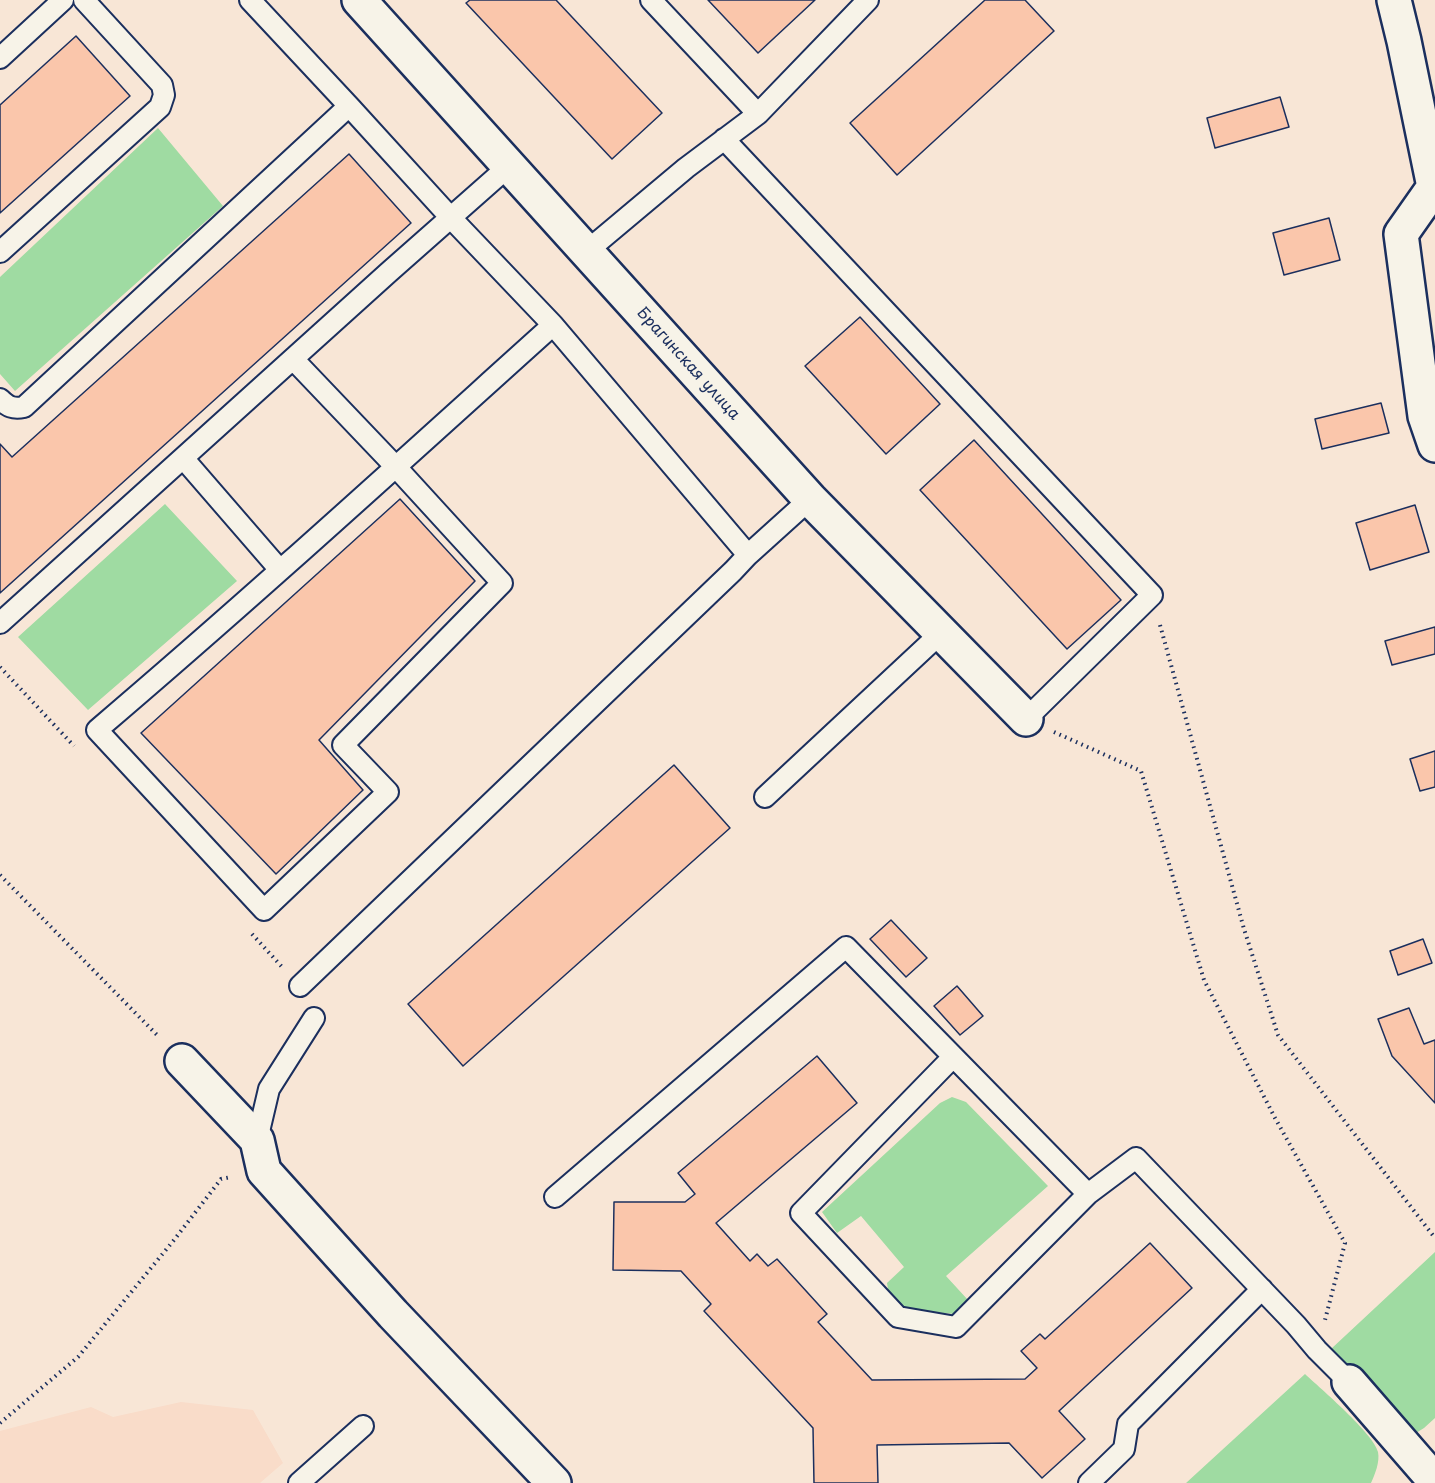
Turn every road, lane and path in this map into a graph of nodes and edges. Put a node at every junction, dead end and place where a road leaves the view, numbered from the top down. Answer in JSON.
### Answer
{"nodes":[{"id":1,"x":63,"y":0,"type":"edge"},
{"id":2,"x":84,"y":0,"type":"edge"},
{"id":3,"x":250,"y":0,"type":"edge"},
{"id":4,"x":359,"y":0,"type":"edge"},
{"id":5,"x":651,"y":0,"type":"edge"},
{"id":6,"x":868,"y":0,"type":"edge"},
{"id":7,"x":1394,"y":0,"type":"edge"},
{"id":8,"x":0,"y":58,"type":"edge"},
{"id":9,"x":349,"y":106,"type":"junction"},
{"id":10,"x":758,"y":114,"type":"junction"},
{"id":11,"x":724,"y":139,"type":"junction"},
{"id":12,"x":509,"y":166,"type":"junction"},
{"id":13,"x":451,"y":218,"type":"junction"},
{"id":14,"x":587,"y":251,"type":"junction"},
{"id":15,"x":0,"y":252,"type":"edge"},
{"id":16,"x":553,"y":325,"type":"junction"},
{"id":17,"x":293,"y":359,"type":"junction"},
{"id":18,"x":0,"y":399,"type":"edge"},
{"id":19,"x":1435,"y":446,"type":"edge"},
{"id":20,"x":183,"y":458,"type":"junction"},
{"id":21,"x":395,"y":466,"type":"junction"},
{"id":22,"x":810,"y":499,"type":"junction"},
{"id":23,"x":748,"y":555,"type":"junction"},
{"id":24,"x":280,"y":570,"type":"junction"},
{"id":25,"x":1152,"y":595,"type":"junction"},
{"id":26,"x":0,"y":623,"type":"edge"},
{"id":27,"x":942,"y":632,"type":"junction"},
{"id":28,"x":1026,"y":719,"type":"junction"},
{"id":29,"x":765,"y":797,"type":"dead end"},
{"id":30,"x":0,"y":875,"type":"edge"},
{"id":31,"x":300,"y":986,"type":"dead end"},
{"id":32,"x":314,"y":1018,"type":"dead end"},
{"id":33,"x":953,"y":1057,"type":"junction"},
{"id":34,"x":182,"y":1060,"type":"joint"},
{"id":35,"x":256,"y":1140,"type":"junction"},
{"id":36,"x":264,"y":1172,"type":"junction"},
{"id":37,"x":1088,"y":1194,"type":"junction"},
{"id":38,"x":555,"y":1197,"type":"dead end"},
{"id":39,"x":1435,"y":1238,"type":"edge"},
{"id":40,"x":1262,"y":1289,"type":"junction"},
{"id":41,"x":1317,"y":1350,"type":"junction"},
{"id":42,"x":1349,"y":1383,"type":"joint"},
{"id":43,"x":0,"y":1423,"type":"edge"},
{"id":44,"x":363,"y":1426,"type":"dead end"},
{"id":45,"x":1435,"y":1481,"type":"edge"},
{"id":46,"x":299,"y":1483,"type":"edge"},
{"id":47,"x":554,"y":1483,"type":"edge"},
{"id":48,"x":1089,"y":1483,"type":"edge"}],
"edges":[{"from":1,"to":8,"type":"lane"},
{"from":2,"to":15,"type":"lane"},
{"from":3,"to":9,"type":"lane"},
{"from":4,"to":12,"type":"street","name":"Брагинская улица"},
{"from":5,"to":10,"type":"lane"},
{"from":6,"to":10,"type":"lane"},
{"from":7,"to":19,"type":"street"},
{"from":9,"to":13,"type":"lane"},
{"from":9,"to":18,"type":"lane"},
{"from":10,"to":11,"type":"lane"},
{"from":11,"to":14,"type":"lane"},
{"from":11,"to":25,"type":"lane"},
{"from":12,"to":13,"type":"lane"},
{"from":12,"to":14,"type":"street","name":"Брагинская улица"},
{"from":13,"to":16,"type":"lane"},
{"from":13,"to":17,"type":"lane"},
{"from":14,"to":22,"type":"street","name":"Брагинская улица"},
{"from":16,"to":21,"type":"lane"},
{"from":16,"to":23,"type":"lane"},
{"from":17,"to":20,"type":"lane"},
{"from":17,"to":21,"type":"lane"},
{"from":20,"to":24,"type":"lane"},
{"from":20,"to":26,"type":"lane"},
{"from":21,"to":24,"type":"lane"},
{"from":21,"to":24,"type":"lane"},
{"from":22,"to":23,"type":"lane"},
{"from":22,"to":27,"type":"street","name":"Брагинская улица"},
{"from":23,"to":31,"type":"lane"},
{"from":25,"to":28,"type":"lane"},
{"from":25,"to":39,"type":"path"},
{"from":27,"to":28,"type":"street","name":"Брагинская улица"},
{"from":27,"to":29,"type":"lane"},
{"from":28,"to":41,"type":"path"},
{"from":30,"to":34,"type":"path"},
{"from":32,"to":35,"type":"lane"},
{"from":33,"to":37,"type":"lane"},
{"from":33,"to":37,"type":"lane"},
{"from":33,"to":38,"type":"lane"},
{"from":34,"to":35,"type":"street"},
{"from":35,"to":36,"type":"street"},
{"from":36,"to":43,"type":"path"},
{"from":36,"to":47,"type":"street"},
{"from":37,"to":40,"type":"lane"},
{"from":40,"to":41,"type":"lane"},
{"from":40,"to":48,"type":"lane"},
{"from":41,"to":42,"type":"lane"},
{"from":42,"to":45,"type":"street"},
{"from":44,"to":46,"type":"lane"}]}
